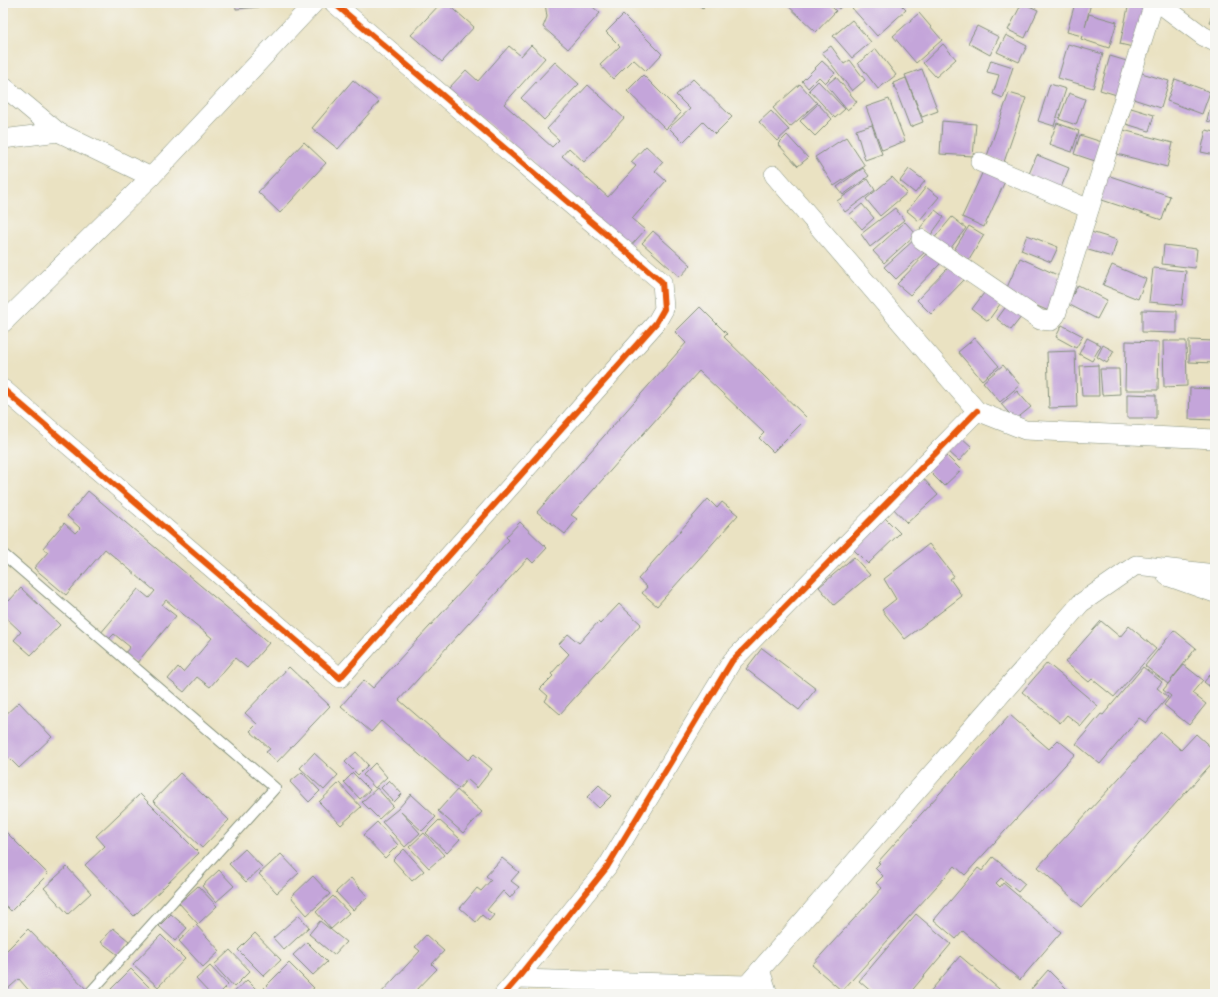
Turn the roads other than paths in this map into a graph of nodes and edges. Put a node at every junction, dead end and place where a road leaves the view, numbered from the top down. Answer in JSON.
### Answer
{"nodes":[{"id":1,"x":314,"y":3,"type":"edge"},
{"id":2,"x":334,"y":3,"type":"edge"},
{"id":3,"x":1154,"y":3,"type":"edge"},
{"id":4,"x":1159,"y":3,"type":"edge"},
{"id":5,"x":1215,"y":42,"type":"edge"},
{"id":6,"x":3,"y":86,"type":"edge"},
{"id":7,"x":58,"y":132,"type":"junction"},
{"id":8,"x":3,"y":139,"type":"edge"},
{"id":9,"x":980,"y":162,"type":"dead end"},
{"id":10,"x":774,"y":175,"type":"dead end"},
{"id":11,"x":151,"y":177,"type":"junction"},
{"id":12,"x":1089,"y":209,"type":"junction"},
{"id":13,"x":921,"y":239,"type":"dead end"},
{"id":14,"x":3,"y":324,"type":"edge"},
{"id":15,"x":3,"y":389,"type":"edge"},
{"id":16,"x":977,"y":411,"type":"junction"},
{"id":17,"x":1215,"y":439,"type":"edge"},
{"id":18,"x":3,"y":554,"type":"edge"},
{"id":19,"x":1136,"y":565,"type":"junction"},
{"id":20,"x":1215,"y":574,"type":"edge"},
{"id":21,"x":1215,"y":593,"type":"edge"},
{"id":22,"x":760,"y":970,"type":"junction"},
{"id":23,"x":517,"y":979,"type":"junction"},
{"id":24,"x":743,"y":990,"type":"edge"},
{"id":25,"x":89,"y":994,"type":"edge"},
{"id":26,"x":504,"y":994,"type":"edge"},
{"id":27,"x":768,"y":994,"type":"edge"}],
"edges":[{"from":1,"to":11,"type":"street"},
{"from":2,"to":15,"type":"street"},
{"from":3,"to":12,"type":"street"},
{"from":4,"to":5,"type":"street"},
{"from":6,"to":7,"type":"street"},
{"from":7,"to":8,"type":"street"},
{"from":7,"to":11,"type":"street"},
{"from":9,"to":12,"type":"street"},
{"from":10,"to":16,"type":"street"},
{"from":11,"to":14,"type":"street"},
{"from":12,"to":13,"type":"street"},
{"from":16,"to":17,"type":"street"},
{"from":16,"to":23,"type":"street"},
{"from":18,"to":25,"type":"lane"},
{"from":19,"to":20,"type":"street"},
{"from":19,"to":21,"type":"street"},
{"from":19,"to":22,"type":"street"},
{"from":22,"to":24,"type":"street"},
{"from":22,"to":27,"type":"street"},
{"from":23,"to":24,"type":"street"},
{"from":23,"to":26,"type":"street"}]}
